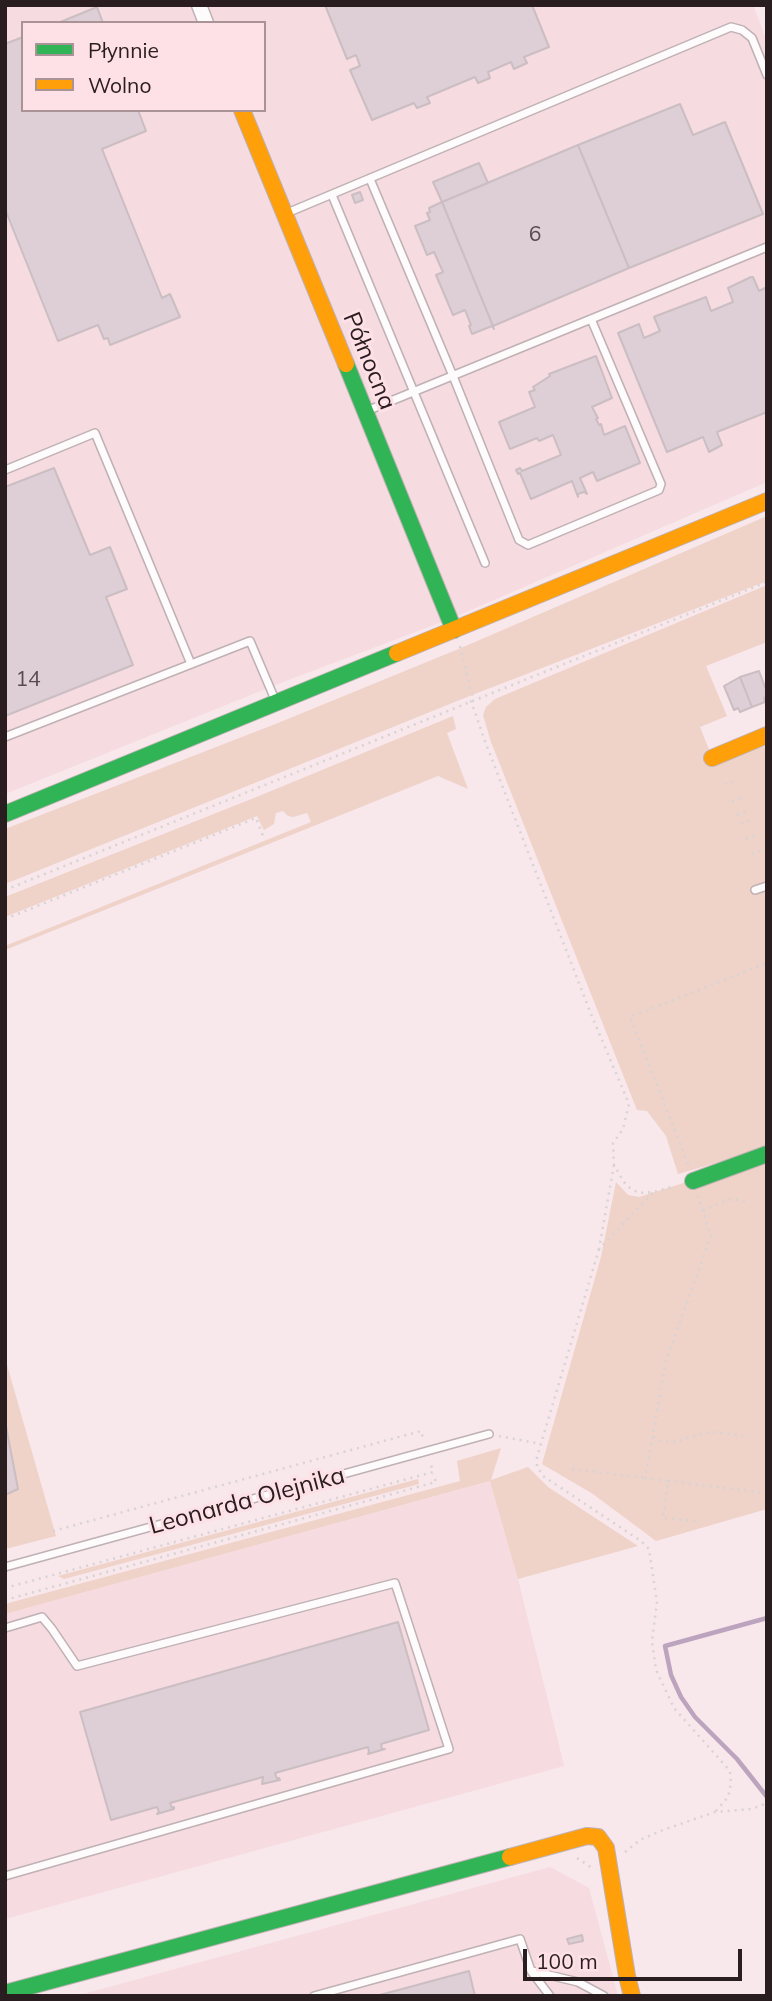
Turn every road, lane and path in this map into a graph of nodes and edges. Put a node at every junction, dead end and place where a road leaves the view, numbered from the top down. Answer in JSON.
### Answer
{"nodes":[{"id":1,"x":767,"y":75,"type":"edge"},
{"id":2,"x":243,"y":112,"type":"edge"},
{"id":3,"x":370,"y":179,"type":"junction"},
{"id":4,"x":332,"y":195,"type":"junction"},
{"id":5,"x":284,"y":215,"type":"junction"},
{"id":6,"x":767,"y":247,"type":"edge"},
{"id":7,"x":591,"y":319,"type":"junction"},
{"id":8,"x":453,"y":376,"type":"junction"},
{"id":9,"x":415,"y":391,"type":"junction"},
{"id":10,"x":365,"y":412,"type":"junction"},
{"id":11,"x":5,"y":470,"type":"edge"},
{"id":12,"x":767,"y":501,"type":"edge"},
{"id":13,"x":485,"y":562,"type":"dead end"},
{"id":14,"x":767,"y":582,"type":"edge"},
{"id":15,"x":454,"y":630,"type":"junction"},
{"id":16,"x":191,"y":664,"type":"junction"},
{"id":17,"x":471,"y":701,"type":"junction"},
{"id":18,"x":276,"y":702,"type":"junction"},
{"id":19,"x":767,"y":735,"type":"edge"},
{"id":20,"x":5,"y":737,"type":"edge"},
{"id":21,"x":712,"y":758,"type":"dead end"},
{"id":22,"x":737,"y":780,"type":"dead end"},
{"id":23,"x":725,"y":784,"type":"dead end"},
{"id":24,"x":744,"y":797,"type":"dead end"},
{"id":25,"x":732,"y":801,"type":"dead end"},
{"id":26,"x":749,"y":811,"type":"dead end"},
{"id":27,"x":5,"y":814,"type":"edge"},
{"id":28,"x":737,"y":816,"type":"dead end"},
{"id":29,"x":753,"y":819,"type":"dead end"},
{"id":30,"x":741,"y":824,"type":"dead end"},
{"id":31,"x":758,"y":834,"type":"dead end"},
{"id":32,"x":263,"y":836,"type":"dead end"},
{"id":33,"x":746,"y":839,"type":"dead end"},
{"id":34,"x":764,"y":849,"type":"dead end"},
{"id":35,"x":752,"y":854,"type":"dead end"},
{"id":36,"x":767,"y":886,"type":"edge"},
{"id":37,"x":5,"y":890,"type":"edge"},
{"id":38,"x":755,"y":890,"type":"dead end"},
{"id":39,"x":5,"y":919,"type":"edge"},
{"id":40,"x":767,"y":963,"type":"edge"},
{"id":41,"x":767,"y":1154,"type":"edge"},
{"id":42,"x":614,"y":1165,"type":"junction"},
{"id":43,"x":693,"y":1181,"type":"junction"},
{"id":44,"x":654,"y":1192,"type":"junction"},
{"id":45,"x":746,"y":1202,"type":"dead end"},
{"id":46,"x":703,"y":1210,"type":"junction"},
{"id":47,"x":599,"y":1249,"type":"junction"},
{"id":48,"x":489,"y":1434,"type":"joint"},
{"id":49,"x":743,"y":1436,"type":"dead end"},
{"id":50,"x":653,"y":1437,"type":"junction"},
{"id":51,"x":541,"y":1444,"type":"junction"},
{"id":52,"x":572,"y":1469,"type":"dead end"},
{"id":53,"x":433,"y":1472,"type":"dead end"},
{"id":54,"x":645,"y":1478,"type":"junction"},
{"id":55,"x":668,"y":1481,"type":"junction"},
{"id":56,"x":767,"y":1493,"type":"edge"},
{"id":57,"x":695,"y":1521,"type":"dead end"},
{"id":58,"x":5,"y":1567,"type":"edge"},
{"id":59,"x":5,"y":1600,"type":"edge"},
{"id":60,"x":5,"y":1628,"type":"edge"},
{"id":61,"x":766,"y":1803,"type":"edge"},
{"id":62,"x":715,"y":1812,"type":"junction"},
{"id":63,"x":572,"y":1853,"type":"dead end"},
{"id":64,"x":609,"y":1869,"type":"junction"},
{"id":65,"x":5,"y":1875,"type":"edge"},
{"id":66,"x":531,"y":1971,"type":"junction"},
{"id":67,"x":5,"y":1993,"type":"edge"},
{"id":68,"x":314,"y":1996,"type":"edge"},
{"id":69,"x":550,"y":1996,"type":"edge"},
{"id":70,"x":604,"y":1996,"type":"edge"},
{"id":71,"x":632,"y":1996,"type":"edge"}],
"edges":[{"from":1,"to":3,"type":"lane"},
{"from":2,"to":5,"type":"street","name":"Północna"},
{"from":3,"to":4,"type":"lane"},
{"from":3,"to":8,"type":"lane"},
{"from":4,"to":5,"type":"lane"},
{"from":4,"to":9,"type":"lane"},
{"from":5,"to":10,"type":"street","name":"Północna"},
{"from":6,"to":7,"type":"lane"},
{"from":7,"to":8,"type":"lane"},
{"from":7,"to":8,"type":"lane"},
{"from":8,"to":9,"type":"lane"},
{"from":9,"to":10,"type":"lane"},
{"from":9,"to":13,"type":"lane"},
{"from":10,"to":15,"type":"street","name":"Północna"},
{"from":11,"to":16,"type":"lane"},
{"from":12,"to":15,"type":"street"},
{"from":14,"to":17,"type":"path"},
{"from":15,"to":17,"type":"path"},
{"from":15,"to":18,"type":"street"},
{"from":16,"to":18,"type":"lane"},
{"from":16,"to":20,"type":"lane"},
{"from":17,"to":37,"type":"path"},
{"from":17,"to":42,"type":"path"},
{"from":18,"to":27,"type":"street"},
{"from":19,"to":21,"type":"street"},
{"from":22,"to":23,"type":"path"},
{"from":24,"to":25,"type":"path"},
{"from":26,"to":28,"type":"path"},
{"from":29,"to":30,"type":"path"},
{"from":31,"to":33,"type":"path"},
{"from":32,"to":39,"type":"path"},
{"from":34,"to":35,"type":"path"},
{"from":36,"to":38,"type":"lane"},
{"from":40,"to":43,"type":"path"},
{"from":41,"to":43,"type":"street"},
{"from":42,"to":44,"type":"path"},
{"from":42,"to":47,"type":"path"},
{"from":43,"to":44,"type":"path"},
{"from":43,"to":46,"type":"path"},
{"from":44,"to":47,"type":"path"},
{"from":45,"to":46,"type":"path"},
{"from":46,"to":50,"type":"path"},
{"from":47,"to":51,"type":"path"},
{"from":48,"to":51,"type":"path"},
{"from":48,"to":58,"type":"lane","name":"Leonarda Olejnika"},
{"from":49,"to":50,"type":"path"},
{"from":50,"to":54,"type":"path"},
{"from":51,"to":62,"type":"path"},
{"from":52,"to":54,"type":"path"},
{"from":53,"to":59,"type":"path"},
{"from":54,"to":55,"type":"path"},
{"from":55,"to":56,"type":"path"},
{"from":55,"to":57,"type":"path"},
{"from":60,"to":65,"type":"lane"},
{"from":61,"to":62,"type":"path"},
{"from":62,"to":64,"type":"path"},
{"from":63,"to":64,"type":"path"},
{"from":64,"to":67,"type":"street"},
{"from":64,"to":71,"type":"street"},
{"from":66,"to":68,"type":"lane"},
{"from":66,"to":69,"type":"lane"},
{"from":66,"to":70,"type":"lane"}]}
